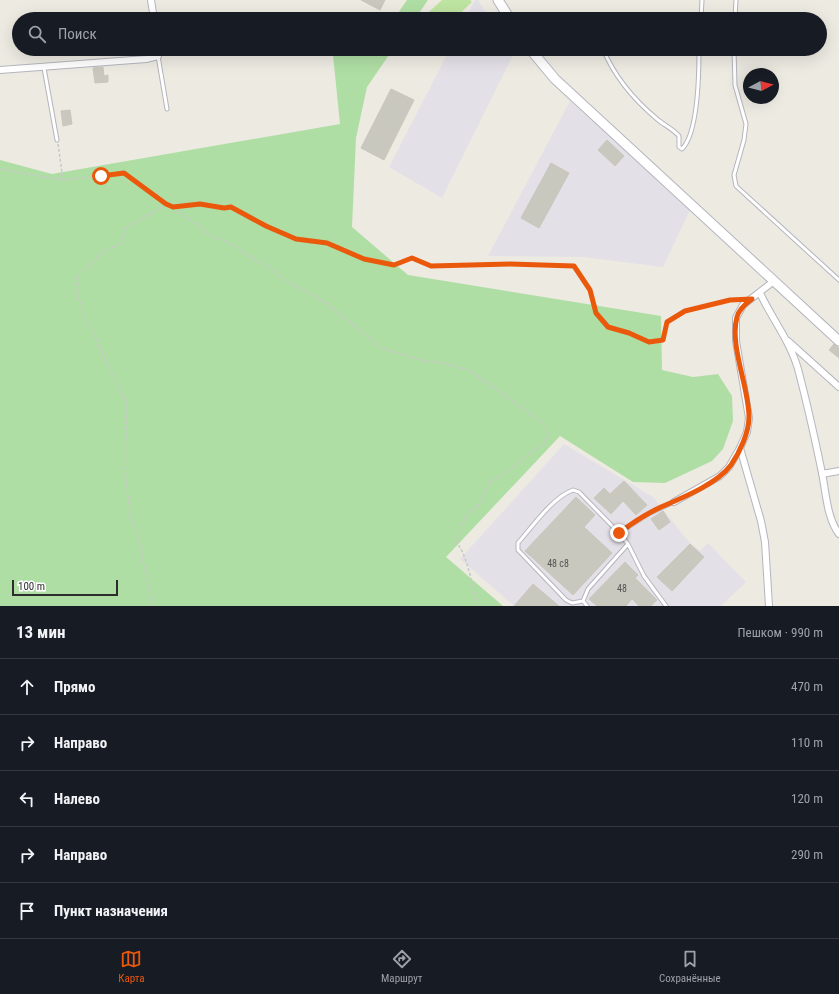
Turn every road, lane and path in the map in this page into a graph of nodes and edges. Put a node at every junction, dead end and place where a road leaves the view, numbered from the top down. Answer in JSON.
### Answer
{"nodes":[{"id":1,"x":151,"y":0,"type":"edge"},
{"id":2,"x":498,"y":0,"type":"edge"},
{"id":3,"x":702,"y":0,"type":"edge"},
{"id":4,"x":736,"y":0,"type":"edge"},
{"id":5,"x":153,"y":12,"type":"edge"},
{"id":6,"x":506,"y":12,"type":"edge"},
{"id":7,"x":701,"y":12,"type":"edge"},
{"id":8,"x":735,"y":12,"type":"edge"},
{"id":9,"x":158,"y":56,"type":"joint"},
{"id":10,"x":536,"y":56,"type":"edge"},
{"id":11,"x":606,"y":56,"type":"edge"},
{"id":12,"x":699,"y":56,"type":"edge"},
{"id":13,"x":734,"y":56,"type":"edge"},
{"id":14,"x":44,"y":68,"type":"junction"},
{"id":15,"x":0,"y":70,"type":"edge"},
{"id":16,"x":167,"y":109,"type":"dead end"},
{"id":17,"x":58,"y":140,"type":"joint"},
{"id":18,"x":0,"y":169,"type":"edge"},
{"id":19,"x":63,"y":180,"type":"junction"},
{"id":20,"x":166,"y":204,"type":"junction"},
{"id":21,"x":173,"y":207,"type":"junction"},
{"id":22,"x":839,"y":280,"type":"edge"},
{"id":23,"x":774,"y":281,"type":"junction"},
{"id":24,"x":760,"y":293,"type":"junction"},
{"id":25,"x":752,"y":299,"type":"junction"},
{"id":26,"x":787,"y":340,"type":"junction"},
{"id":27,"x":839,"y":341,"type":"edge"},
{"id":28,"x":839,"y":387,"type":"edge"},
{"id":29,"x":740,"y":448,"type":"junction"},
{"id":30,"x":839,"y":471,"type":"edge"},
{"id":31,"x":822,"y":474,"type":"junction"},
{"id":32,"x":674,"y":502,"type":"joint"},
{"id":33,"x":619,"y":533,"type":"junction"},
{"id":34,"x":839,"y":534,"type":"edge"},
{"id":35,"x":628,"y":544,"type":"junction"},
{"id":36,"x":583,"y":601,"type":"junction"},
{"id":37,"x":152,"y":606,"type":"edge"},
{"id":38,"x":478,"y":606,"type":"edge"},
{"id":39,"x":587,"y":606,"type":"edge"},
{"id":40,"x":666,"y":606,"type":"edge"},
{"id":41,"x":769,"y":606,"type":"edge"}],
"edges":[{"from":1,"to":5,"type":"street"},
{"from":2,"to":6,"type":"main road"},
{"from":3,"to":7,"type":"lane"},
{"from":4,"to":8,"type":"lane"},
{"from":9,"to":14,"type":"street"},
{"from":9,"to":16,"type":"lane"},
{"from":10,"to":23,"type":"main road"},
{"from":11,"to":12,"type":"lane"},
{"from":13,"to":22,"type":"lane"},
{"from":14,"to":15,"type":"street"},
{"from":14,"to":17,"type":"lane"},
{"from":17,"to":19,"type":"path"},
{"from":18,"to":19,"type":"path"},
{"from":19,"to":20,"type":"path"},
{"from":20,"to":21,"type":"path"},
{"from":20,"to":37,"type":"path"},
{"from":21,"to":25,"type":"path"},
{"from":21,"to":38,"type":"path"},
{"from":23,"to":24,"type":"street"},
{"from":23,"to":27,"type":"main road"},
{"from":24,"to":25,"type":"street"},
{"from":24,"to":26,"type":"street"},
{"from":25,"to":29,"type":"street"},
{"from":26,"to":28,"type":"street"},
{"from":26,"to":31,"type":"street"},
{"from":29,"to":32,"type":"street"},
{"from":29,"to":41,"type":"street"},
{"from":30,"to":31,"type":"street"},
{"from":31,"to":34,"type":"street"},
{"from":32,"to":33,"type":"lane"},
{"from":33,"to":35,"type":"lane"},
{"from":33,"to":36,"type":"lane"},
{"from":35,"to":36,"type":"lane"},
{"from":35,"to":40,"type":"lane"},
{"from":36,"to":39,"type":"lane"}]}
